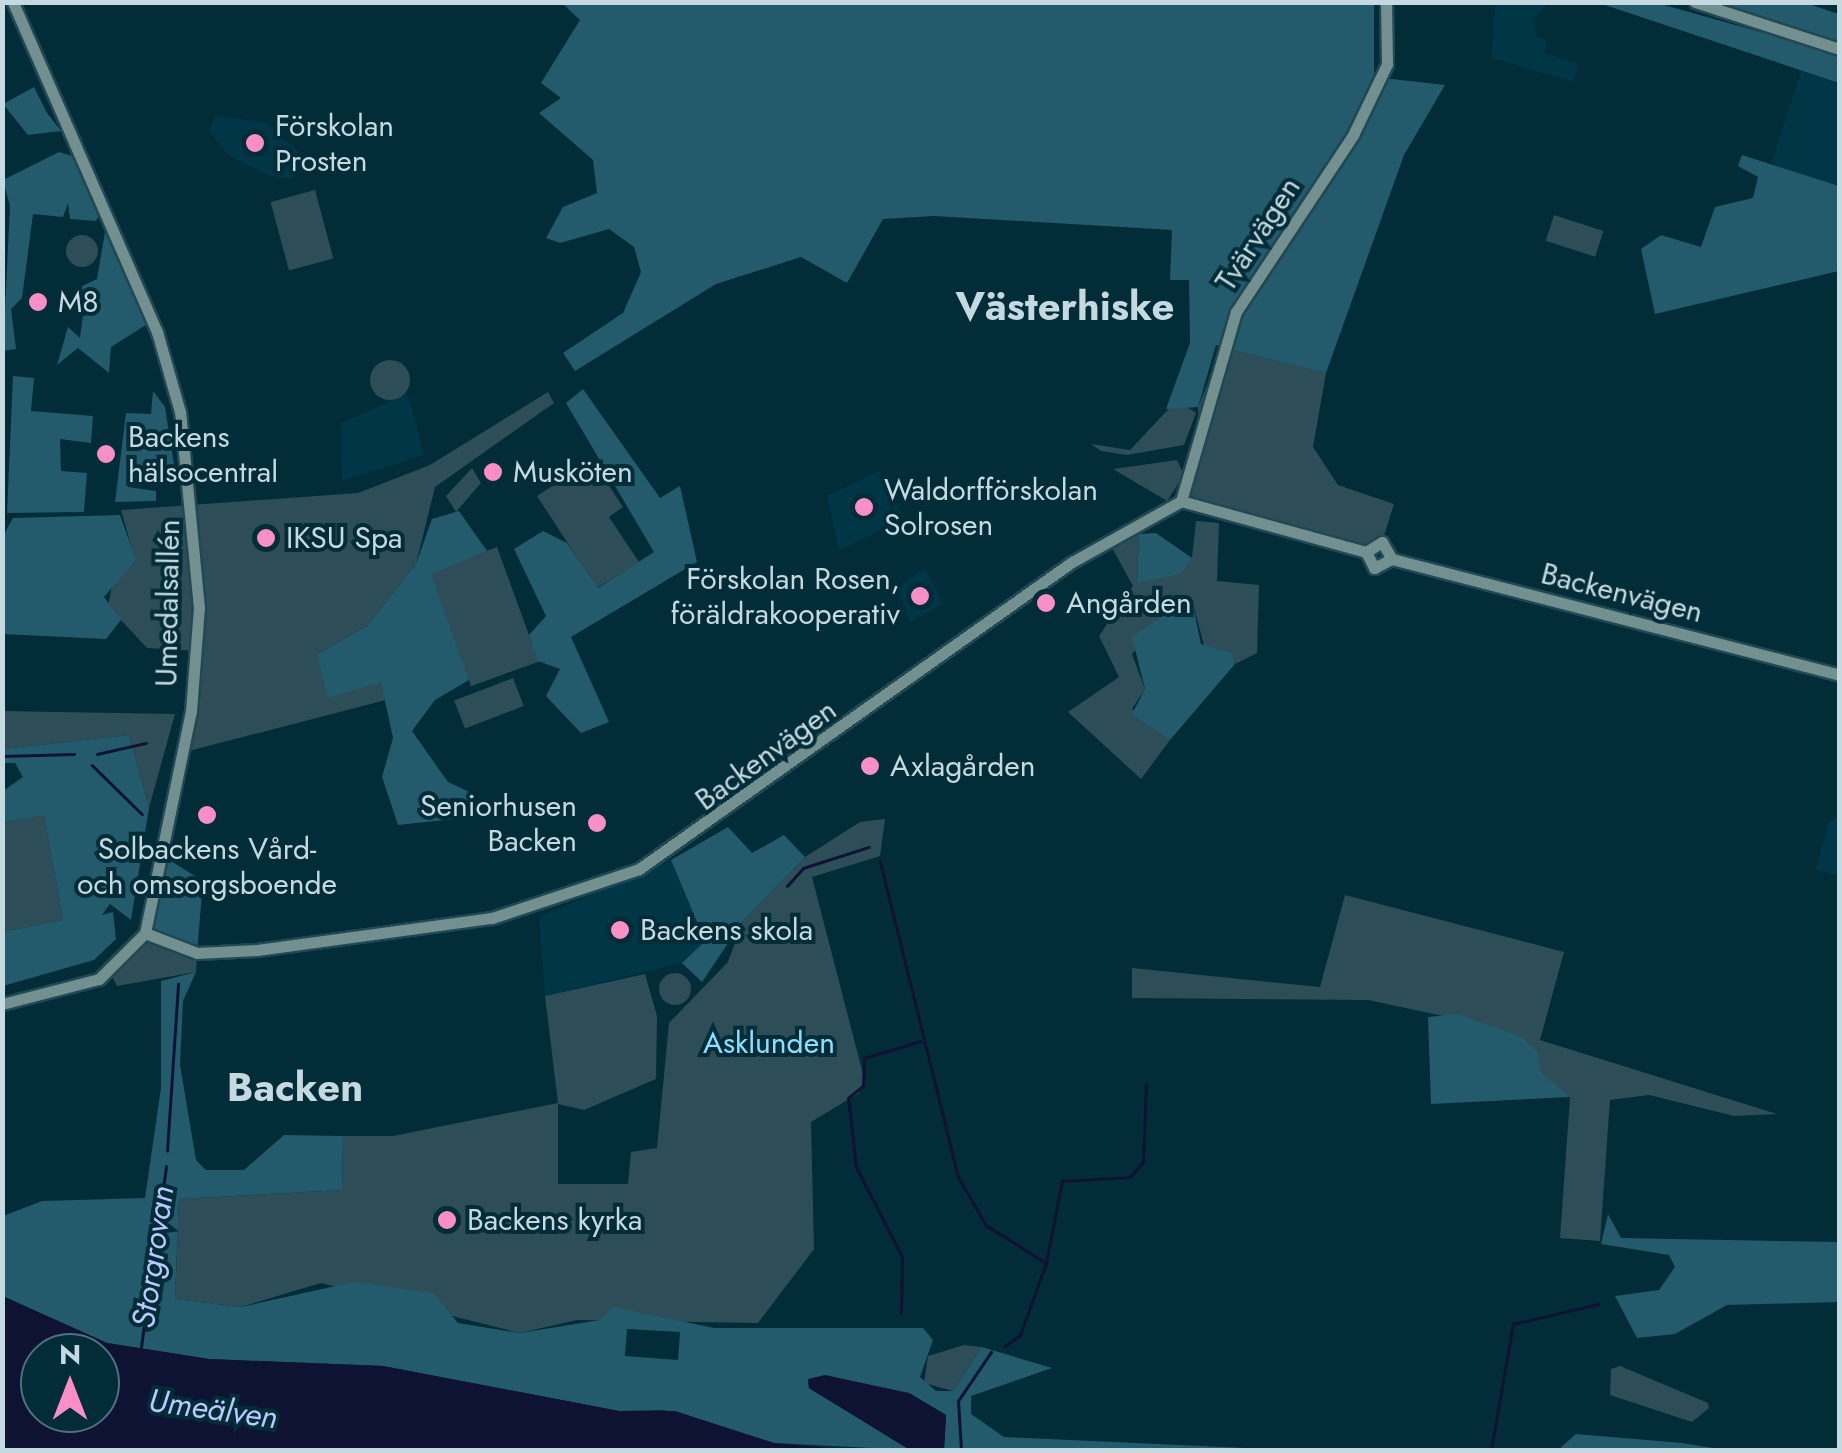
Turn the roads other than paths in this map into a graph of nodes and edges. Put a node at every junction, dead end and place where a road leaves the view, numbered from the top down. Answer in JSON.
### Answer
{"nodes":[{"id":1,"x":13,"y":2,"type":"edge"},
{"id":2,"x":1386,"y":2,"type":"edge"},
{"id":3,"x":1695,"y":2,"type":"edge"},
{"id":4,"x":1840,"y":49,"type":"edge"},
{"id":5,"x":1181,"y":501,"type":"junction"},
{"id":6,"x":1366,"y":552,"type":"junction"},
{"id":7,"x":1392,"y":559,"type":"junction"},
{"id":8,"x":1840,"y":675,"type":"edge"},
{"id":9,"x":146,"y":933,"type":"junction"},
{"id":10,"x":2,"y":1004,"type":"edge"}],
"edges":[{"from":1,"to":9,"type":"street","name":"Umedalsallén"},
{"from":2,"to":5,"type":"street","name":"Tvärvägen"},
{"from":3,"to":4,"type":"street"},
{"from":5,"to":6,"type":"street","name":"Backenvägen"},
{"from":5,"to":9,"type":"street","name":"Backenvägen"},
{"from":6,"to":7,"type":"street","name":"Backenvägen"},
{"from":6,"to":7,"type":"street","name":"Backenvägen"},
{"from":7,"to":8,"type":"street","name":"Backenvägen"},
{"from":9,"to":10,"type":"street"}]}
